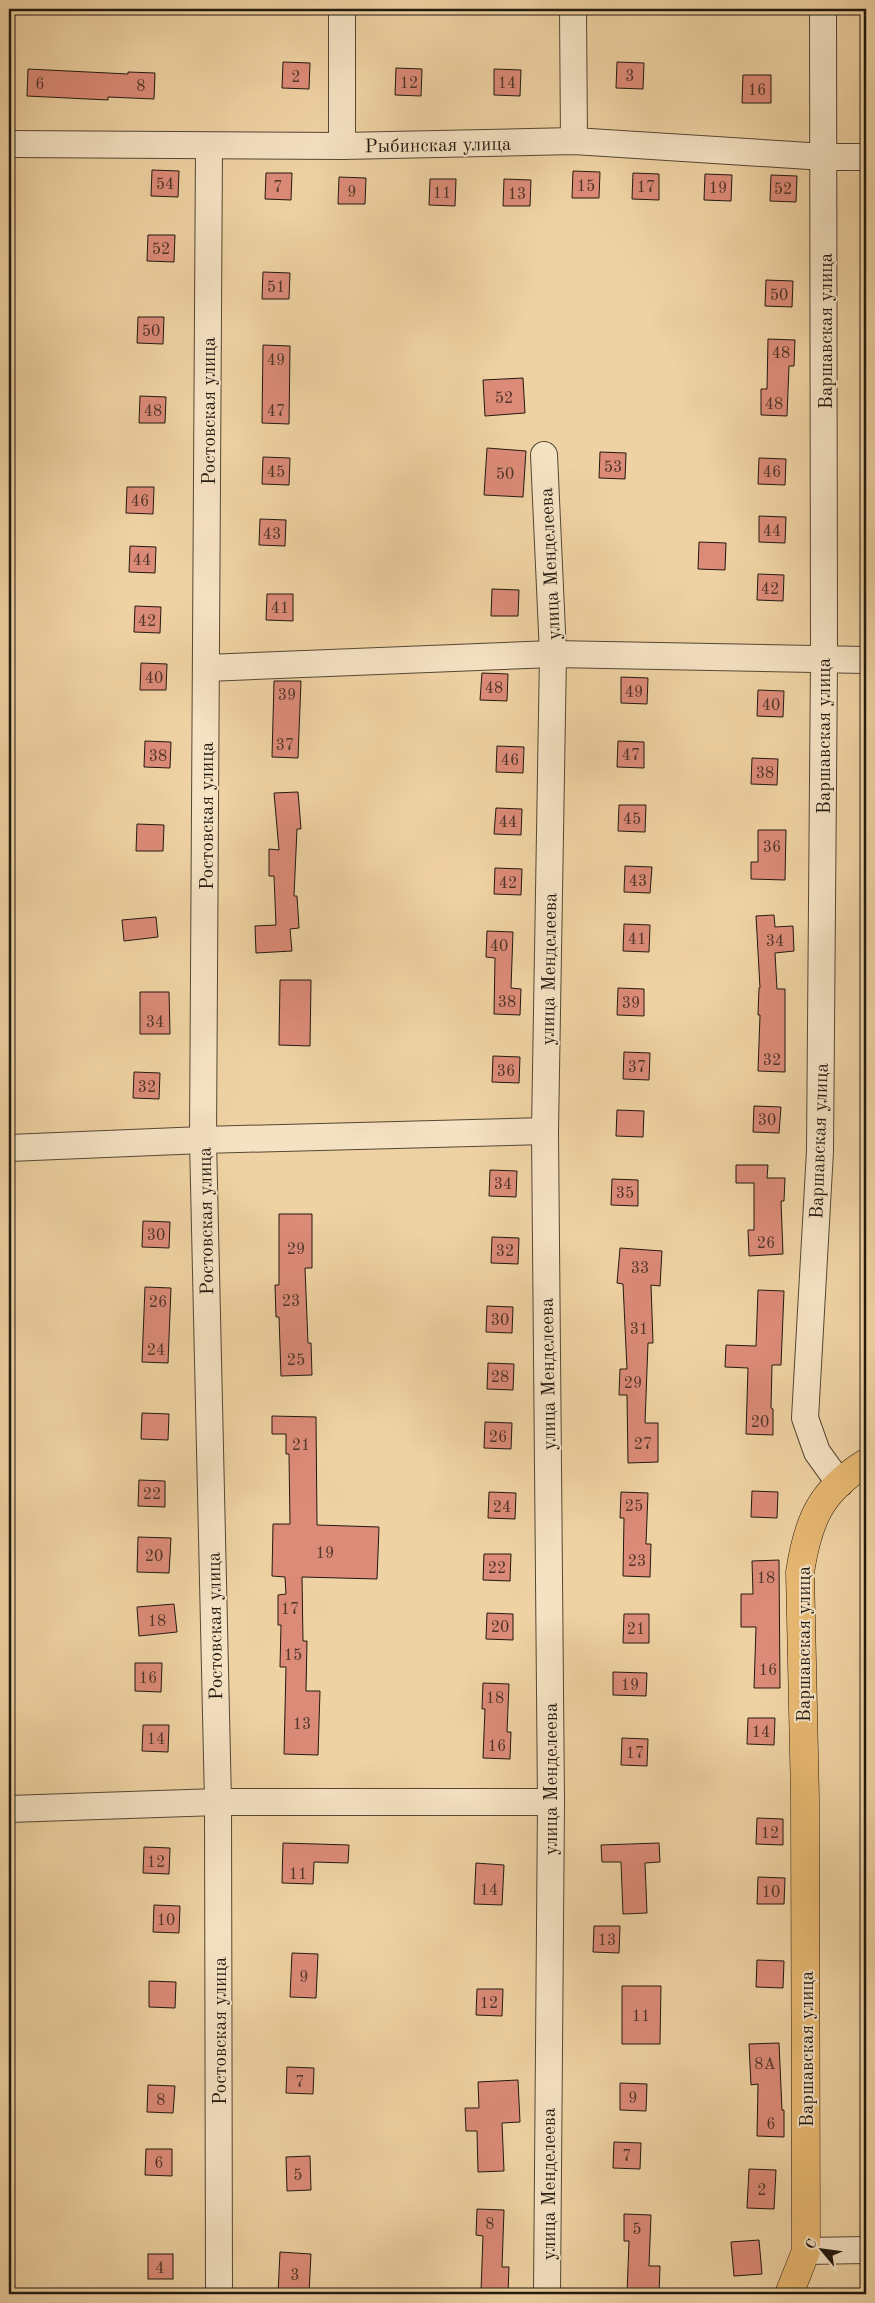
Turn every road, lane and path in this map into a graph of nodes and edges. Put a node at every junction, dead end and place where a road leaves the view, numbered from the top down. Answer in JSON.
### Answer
{"nodes":[{"id":1,"x":342,"y":9,"type":"edge"},
{"id":2,"x":573,"y":9,"type":"edge"},
{"id":3,"x":823,"y":9,"type":"edge"},
{"id":4,"x":574,"y":141,"type":"junction"},
{"id":5,"x":9,"y":144,"type":"edge"},
{"id":6,"x":342,"y":146,"type":"junction"},
{"id":7,"x":209,"y":147,"type":"junction"},
{"id":8,"x":825,"y":157,"type":"junction"},
{"id":9,"x":866,"y":157,"type":"edge"},
{"id":10,"x":544,"y":455,"type":"dead end"},
{"id":11,"x":553,"y":654,"type":"junction"},
{"id":12,"x":824,"y":659,"type":"junction"},
{"id":13,"x":866,"y":660,"type":"edge"},
{"id":14,"x":207,"y":668,"type":"junction"},
{"id":15,"x":545,"y":1132,"type":"junction"},
{"id":16,"x":203,"y":1140,"type":"junction"},
{"id":17,"x":9,"y":1148,"type":"edge"},
{"id":18,"x":866,"y":1463,"type":"edge"},
{"id":19,"x":840,"y":1484,"type":"junction"},
{"id":20,"x":218,"y":1802,"type":"junction"},
{"id":21,"x":551,"y":1802,"type":"junction"},
{"id":22,"x":9,"y":1809,"type":"edge"},
{"id":23,"x":866,"y":2250,"type":"edge"},
{"id":24,"x":806,"y":2251,"type":"junction"},
{"id":25,"x":219,"y":2294,"type":"edge"},
{"id":26,"x":547,"y":2294,"type":"edge"},
{"id":27,"x":789,"y":2294,"type":"edge"}],
"edges":[{"from":1,"to":6,"type":"street"},
{"from":2,"to":4,"type":"street"},
{"from":3,"to":8,"type":"street","name":"Варшавская улица"},
{"from":4,"to":6,"type":"street","name":"Рыбинская улица"},
{"from":4,"to":8,"type":"street","name":"Рыбинская улица"},
{"from":5,"to":7,"type":"street","name":"Рыбинская улица"},
{"from":6,"to":7,"type":"street","name":"Рыбинская улица"},
{"from":7,"to":14,"type":"street","name":"Ростовская улица"},
{"from":8,"to":9,"type":"street","name":"Рыбинская улица"},
{"from":8,"to":12,"type":"street","name":"Варшавская улица"},
{"from":10,"to":11,"type":"street","name":"улица Менделеева"},
{"from":11,"to":12,"type":"street"},
{"from":11,"to":14,"type":"street"},
{"from":11,"to":15,"type":"street","name":"улица Менделеева"},
{"from":12,"to":13,"type":"street"},
{"from":12,"to":19,"type":"street","name":"Варшавская улица"},
{"from":14,"to":16,"type":"street","name":"Ростовская улица"},
{"from":15,"to":16,"type":"street"},
{"from":15,"to":21,"type":"street","name":"улица Менделеева"},
{"from":16,"to":17,"type":"street"},
{"from":16,"to":20,"type":"street","name":"Ростовская улица"},
{"from":18,"to":19,"type":"main road"},
{"from":19,"to":24,"type":"main road","name":"Варшавская улица"},
{"from":20,"to":21,"type":"street"},
{"from":20,"to":22,"type":"street"},
{"from":20,"to":25,"type":"street","name":"Ростовская улица"},
{"from":21,"to":26,"type":"street","name":"улица Менделеева"},
{"from":23,"to":24,"type":"street"},
{"from":24,"to":27,"type":"main road"}]}
